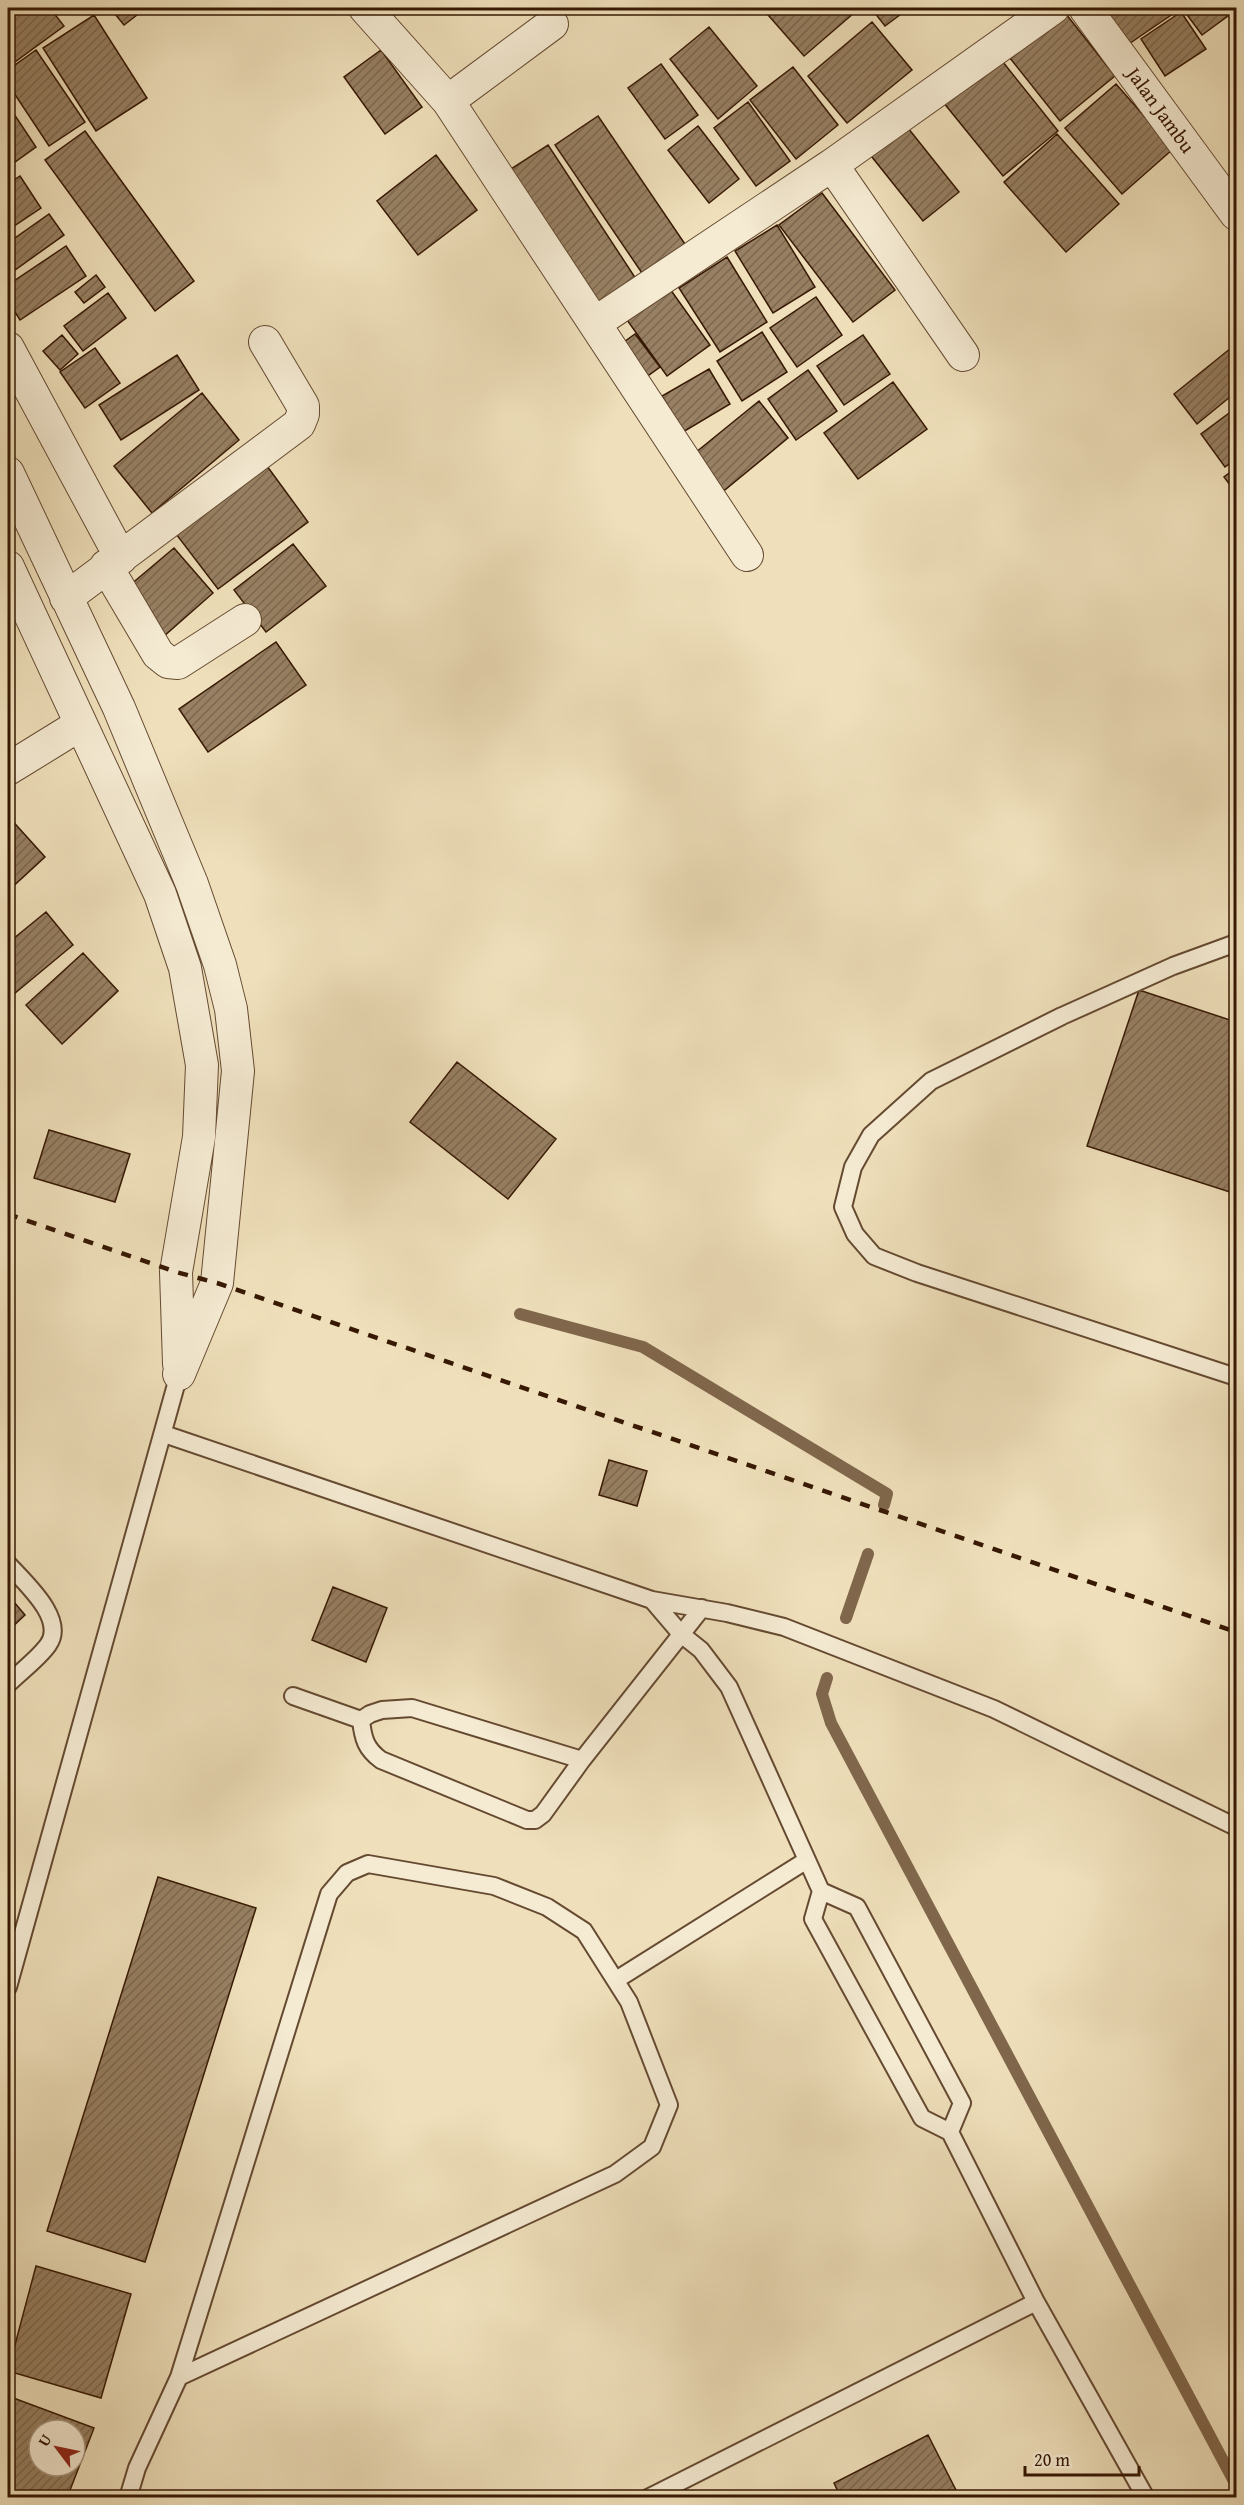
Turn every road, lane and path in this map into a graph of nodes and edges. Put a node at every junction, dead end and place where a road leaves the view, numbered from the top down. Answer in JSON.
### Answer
{"nodes":[{"id":1,"x":365,"y":8,"type":"edge"},
{"id":2,"x":1053,"y":8,"type":"edge"},
{"id":3,"x":1085,"y":8,"type":"edge"},
{"id":4,"x":552,"y":24,"type":"dead end"},
{"id":5,"x":448,"y":101,"type":"junction"},
{"id":6,"x":832,"y":165,"type":"junction"},
{"id":7,"x":1236,"y":214,"type":"edge"},
{"id":8,"x":595,"y":323,"type":"junction"},
{"id":9,"x":265,"y":342,"type":"dead end"},
{"id":10,"x":8,"y":348,"type":"edge"},
{"id":11,"x":963,"y":355,"type":"dead end"},
{"id":12,"x":8,"y":473,"type":"edge"},
{"id":13,"x":747,"y":555,"type":"dead end"},
{"id":14,"x":113,"y":562,"type":"junction"},
{"id":15,"x":8,"y":567,"type":"edge"},
{"id":16,"x":66,"y":598,"type":"junction"},
{"id":17,"x":244,"y":620,"type":"dead end"},
{"id":18,"x":81,"y":723,"type":"junction"},
{"id":19,"x":8,"y":769,"type":"edge"},
{"id":20,"x":1236,"y":943,"type":"edge"},
{"id":21,"x":179,"y":1374,"type":"junction"},
{"id":22,"x":1236,"y":1377,"type":"edge"},
{"id":23,"x":164,"y":1434,"type":"junction"},
{"id":24,"x":8,"y":1564,"type":"edge"},
{"id":25,"x":652,"y":1600,"type":"junction"},
{"id":26,"x":702,"y":1608,"type":"junction"},
{"id":27,"x":681,"y":1634,"type":"junction"},
{"id":28,"x":8,"y":1684,"type":"edge"},
{"id":29,"x":293,"y":1696,"type":"dead end"},
{"id":30,"x":361,"y":1720,"type":"junction"},
{"id":31,"x":582,"y":1760,"type":"junction"},
{"id":32,"x":1236,"y":1827,"type":"edge"},
{"id":33,"x":807,"y":1860,"type":"junction"},
{"id":34,"x":821,"y":1891,"type":"junction"},
{"id":35,"x":616,"y":1980,"type":"junction"},
{"id":36,"x":8,"y":1987,"type":"edge"},
{"id":37,"x":950,"y":2132,"type":"junction"},
{"id":38,"x":1036,"y":2302,"type":"junction"},
{"id":39,"x":179,"y":2377,"type":"junction"},
{"id":40,"x":128,"y":2498,"type":"edge"},
{"id":41,"x":648,"y":2498,"type":"edge"},
{"id":42,"x":1146,"y":2498,"type":"edge"}],
"edges":[{"from":1,"to":5,"type":"street"},
{"from":2,"to":6,"type":"street"},
{"from":3,"to":7,"type":"street","name":"Jalan Jambu"},
{"from":4,"to":5,"type":"street"},
{"from":5,"to":8,"type":"street"},
{"from":6,"to":8,"type":"street"},
{"from":6,"to":11,"type":"street"},
{"from":8,"to":13,"type":"street"},
{"from":9,"to":14,"type":"street"},
{"from":10,"to":14,"type":"street"},
{"from":12,"to":16,"type":"street"},
{"from":14,"to":16,"type":"street"},
{"from":14,"to":17,"type":"street"},
{"from":15,"to":18,"type":"street"},
{"from":16,"to":21,"type":"street"},
{"from":18,"to":19,"type":"street"},
{"from":18,"to":21,"type":"street"},
{"from":20,"to":22,"type":"lane"},
{"from":21,"to":23,"type":"lane"},
{"from":23,"to":25,"type":"lane"},
{"from":23,"to":36,"type":"lane"},
{"from":24,"to":28,"type":"lane"},
{"from":25,"to":26,"type":"lane"},
{"from":25,"to":27,"type":"lane"},
{"from":26,"to":27,"type":"lane"},
{"from":26,"to":32,"type":"lane"},
{"from":27,"to":31,"type":"lane"},
{"from":27,"to":33,"type":"lane"},
{"from":29,"to":30,"type":"lane"},
{"from":30,"to":31,"type":"lane"},
{"from":30,"to":31,"type":"lane"},
{"from":33,"to":34,"type":"lane"},
{"from":33,"to":35,"type":"lane"},
{"from":34,"to":37,"type":"lane"},
{"from":34,"to":37,"type":"lane"},
{"from":35,"to":39,"type":"lane"},
{"from":35,"to":39,"type":"lane"},
{"from":37,"to":38,"type":"lane"},
{"from":38,"to":41,"type":"lane"},
{"from":38,"to":42,"type":"lane"},
{"from":39,"to":40,"type":"lane"}]}
